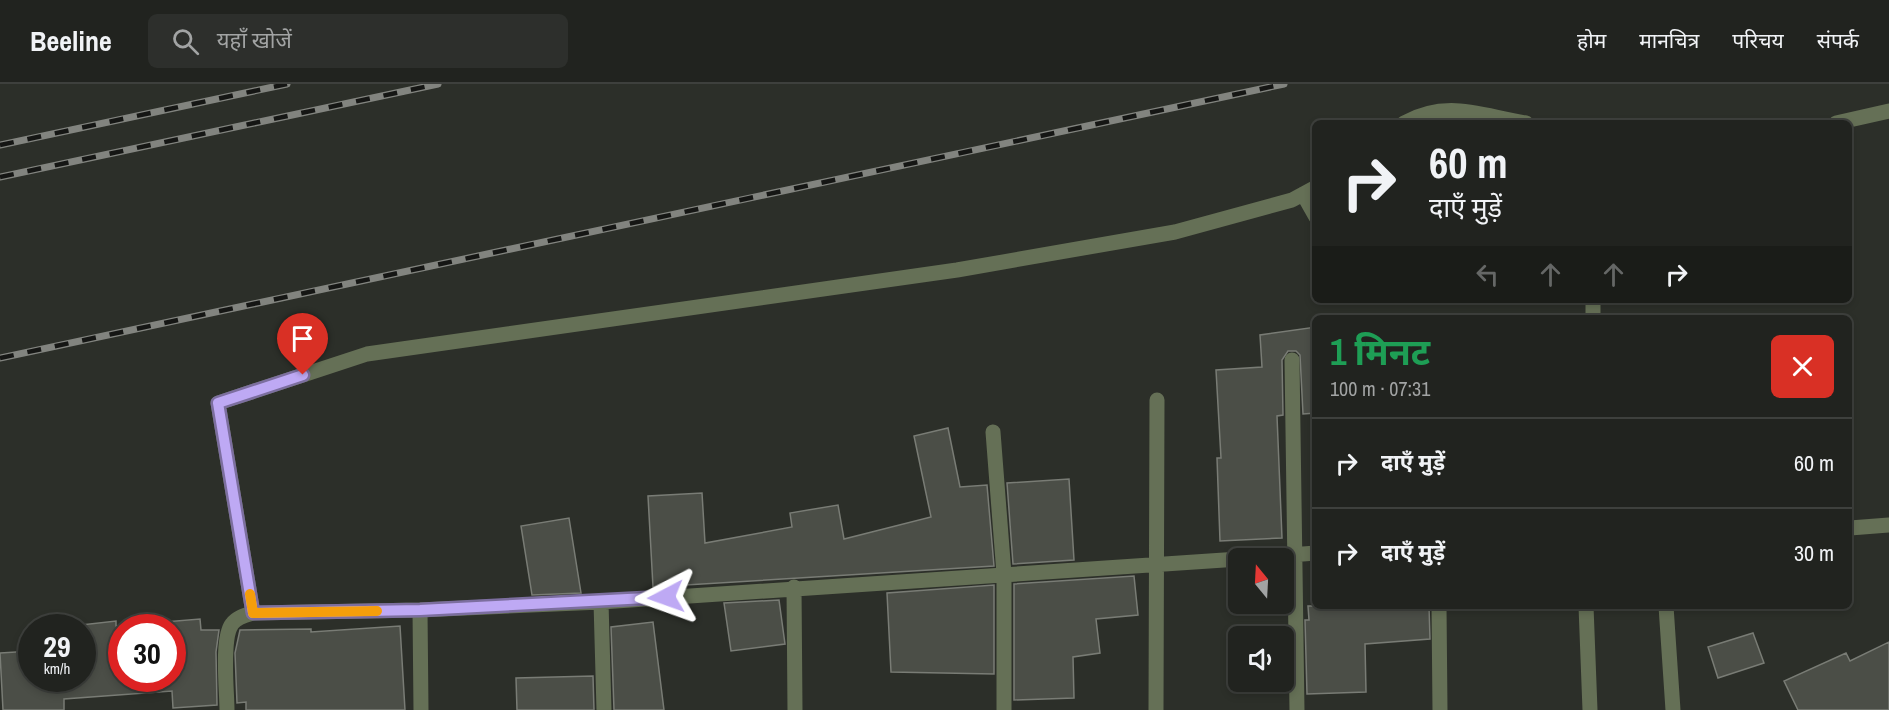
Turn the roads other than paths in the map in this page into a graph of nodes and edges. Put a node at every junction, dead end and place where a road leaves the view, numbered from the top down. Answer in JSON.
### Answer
{"nodes":[{"id":1,"x":1889,"y":111,"type":"edge"},
{"id":2,"x":1410,"y":120,"type":"edge"},
{"id":3,"x":1512,"y":120,"type":"edge"},
{"id":4,"x":1849,"y":120,"type":"edge"},
{"id":5,"x":1309,"y":190,"type":"edge"},
{"id":6,"x":1292,"y":360,"type":"dead end"},
{"id":7,"x":1157,"y":400,"type":"dead end"},
{"id":8,"x":993,"y":432,"type":"dead end"},
{"id":9,"x":1889,"y":525,"type":"edge"},
{"id":10,"x":1852,"y":528,"type":"edge"},
{"id":11,"x":1312,"y":554,"type":"edge"},
{"id":12,"x":1296,"y":555,"type":"junction"},
{"id":13,"x":1228,"y":560,"type":"edge"},
{"id":14,"x":1155,"y":565,"type":"junction"},
{"id":15,"x":1004,"y":574,"type":"junction"},
{"id":16,"x":794,"y":587,"type":"junction"},
{"id":17,"x":601,"y":602,"type":"junction"},
{"id":18,"x":1439,"y":609,"type":"edge"},
{"id":19,"x":1586,"y":609,"type":"edge"},
{"id":20,"x":1666,"y":609,"type":"edge"},
{"id":21,"x":420,"y":610,"type":"junction"},
{"id":22,"x":253,"y":613,"type":"junction"},
{"id":23,"x":227,"y":710,"type":"edge"},
{"id":24,"x":421,"y":710,"type":"edge"},
{"id":25,"x":604,"y":710,"type":"edge"},
{"id":26,"x":795,"y":710,"type":"edge"},
{"id":27,"x":1004,"y":710,"type":"edge"},
{"id":28,"x":1156,"y":710,"type":"edge"},
{"id":29,"x":1297,"y":710,"type":"edge"},
{"id":30,"x":1440,"y":710,"type":"edge"},
{"id":31,"x":1590,"y":710,"type":"edge"},
{"id":32,"x":1673,"y":710,"type":"edge"}],
"edges":[{"from":1,"to":4,"type":"street"},
{"from":2,"to":3,"type":"street"},
{"from":5,"to":22,"type":"street"},
{"from":6,"to":12,"type":"street"},
{"from":7,"to":14,"type":"street"},
{"from":8,"to":15,"type":"street"},
{"from":9,"to":10,"type":"street"},
{"from":11,"to":12,"type":"street"},
{"from":12,"to":29,"type":"street"},
{"from":13,"to":14,"type":"street"},
{"from":14,"to":15,"type":"street"},
{"from":14,"to":28,"type":"street"},
{"from":15,"to":16,"type":"street"},
{"from":15,"to":27,"type":"street"},
{"from":16,"to":17,"type":"street"},
{"from":16,"to":26,"type":"street"},
{"from":17,"to":21,"type":"street"},
{"from":17,"to":25,"type":"street"},
{"from":18,"to":30,"type":"street"},
{"from":19,"to":31,"type":"street"},
{"from":20,"to":32,"type":"street"},
{"from":21,"to":22,"type":"street"},
{"from":21,"to":24,"type":"street"},
{"from":22,"to":23,"type":"street"}]}
